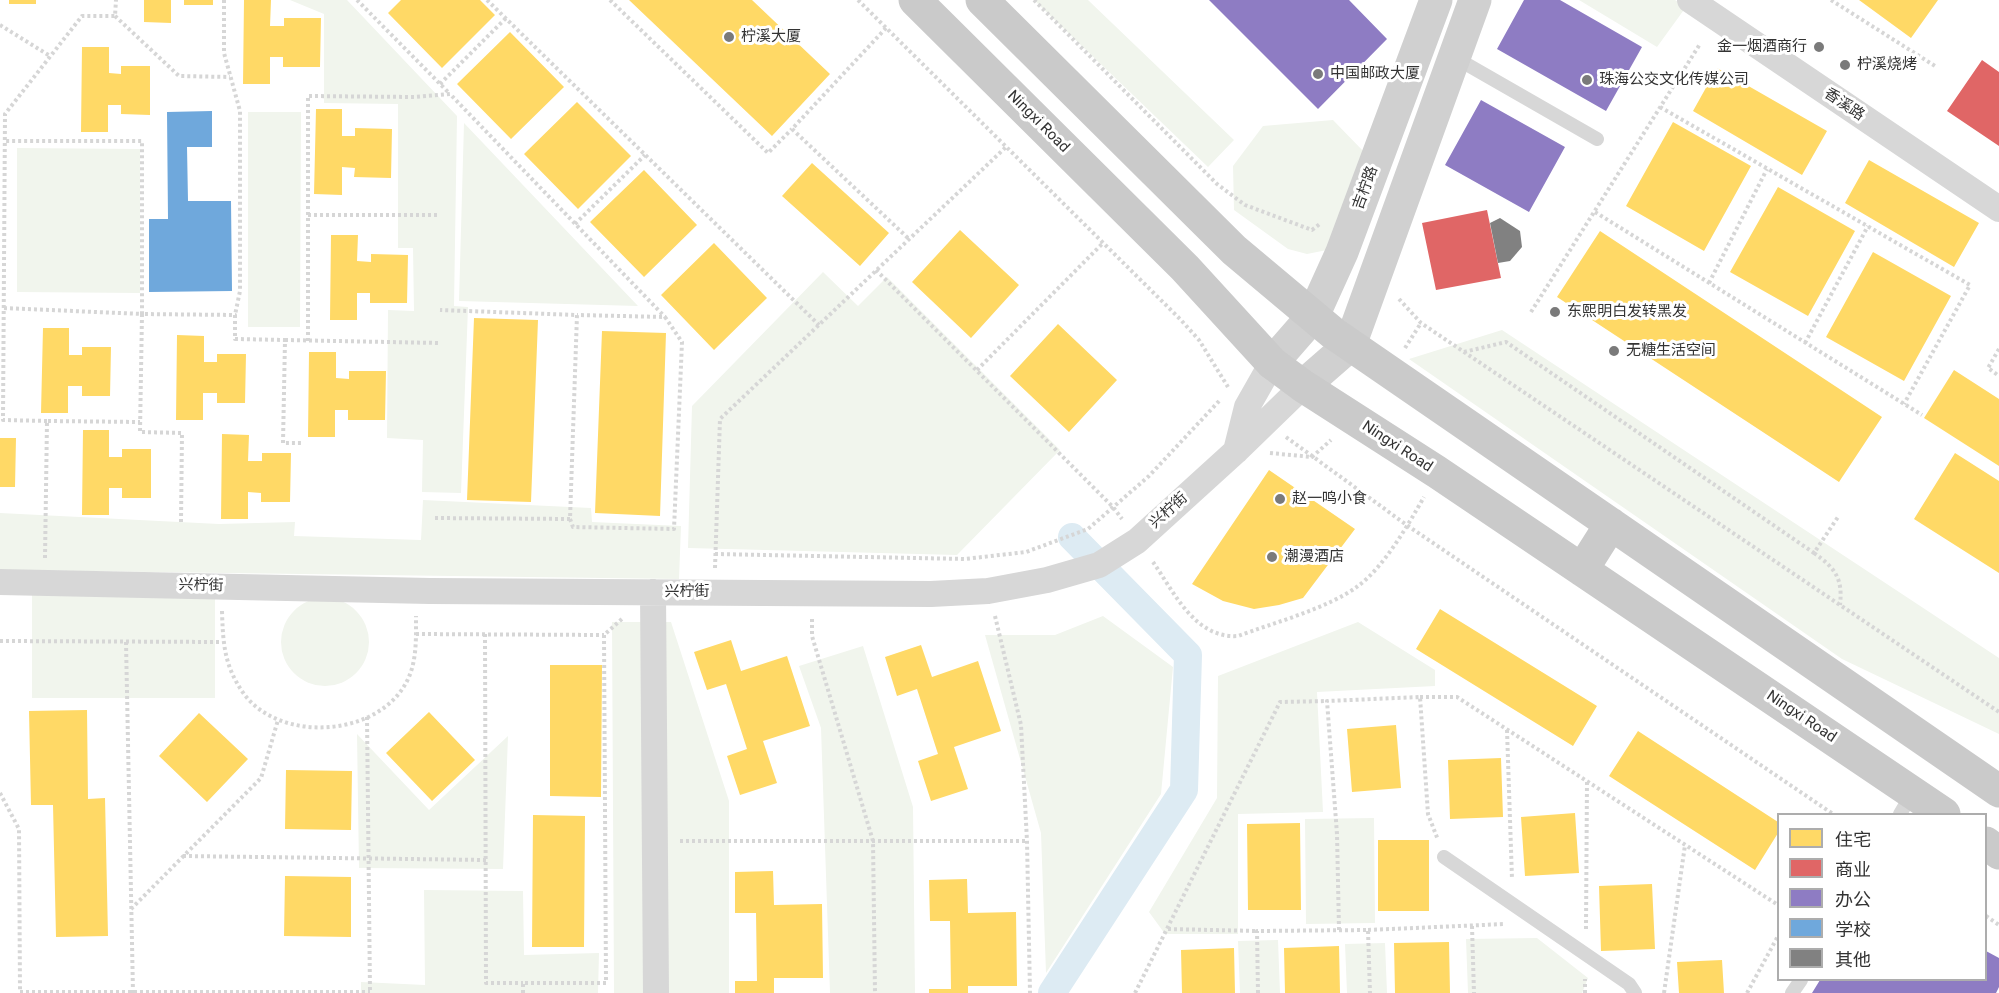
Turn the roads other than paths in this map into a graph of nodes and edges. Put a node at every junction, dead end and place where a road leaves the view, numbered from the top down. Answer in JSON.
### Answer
{"nodes":[{"id":1,"x":915,"y":0,"type":"edge"},
{"id":2,"x":982,"y":0,"type":"edge"},
{"id":3,"x":1436,"y":0,"type":"edge"},
{"id":4,"x":1475,"y":0,"type":"edge"},
{"id":5,"x":1690,"y":0,"type":"edge"},
{"id":6,"x":1454,"y":57,"type":"junction"},
{"id":7,"x":1054,"y":72,"type":"junction"},
{"id":8,"x":1023,"y":107,"type":"junction"},
{"id":9,"x":1596,"y":139,"type":"dead end"},
{"id":10,"x":1999,"y":209,"type":"edge"},
{"id":11,"x":1312,"y":316,"type":"junction"},
{"id":12,"x":1350,"y":345,"type":"junction"},
{"id":13,"x":1272,"y":363,"type":"junction"},
{"id":14,"x":1303,"y":386,"type":"junction"},
{"id":15,"x":1247,"y":406,"type":"junction"},
{"id":16,"x":1611,"y":524,"type":"junction"},
{"id":17,"x":1582,"y":570,"type":"junction"},
{"id":18,"x":0,"y":582,"type":"edge"},
{"id":19,"x":653,"y":592,"type":"junction"},
{"id":20,"x":1999,"y":791,"type":"edge"},
{"id":21,"x":1906,"y":803,"type":"edge"},
{"id":22,"x":1941,"y":813,"type":"edge"},
{"id":23,"x":1987,"y":844,"type":"edge"},
{"id":24,"x":1999,"y":853,"type":"edge"},
{"id":25,"x":1444,"y":857,"type":"road end"},
{"id":26,"x":656,"y":993,"type":"edge"},
{"id":27,"x":1635,"y":993,"type":"edge"}],
"edges":[{"from":1,"to":8,"type":"main road","name":"Ningxi Road"},
{"from":2,"to":7,"type":"main road"},
{"from":3,"to":11,"type":"main road","name":"吉柠路"},
{"from":4,"to":6,"type":"main road"},
{"from":5,"to":10,"type":"street","name":"香溪路"},
{"from":6,"to":9,"type":"lane"},
{"from":6,"to":12,"type":"main road"},
{"from":7,"to":8,"type":"main road"},
{"from":7,"to":11,"type":"main road"},
{"from":8,"to":13,"type":"main road","name":"Ningxi Road"},
{"from":11,"to":12,"type":"main road"},
{"from":11,"to":13,"type":"main road","name":"吉柠路"},
{"from":12,"to":14,"type":"main road"},
{"from":12,"to":16,"type":"main road"},
{"from":13,"to":14,"type":"main road","name":"Ningxi Road"},
{"from":13,"to":15,"type":"street"},
{"from":14,"to":15,"type":"street"},
{"from":14,"to":17,"type":"main road","name":"Ningxi Road"},
{"from":15,"to":19,"type":"street","name":"兴柠街"},
{"from":16,"to":17,"type":"main road"},
{"from":16,"to":20,"type":"main road"},
{"from":17,"to":21,"type":"main road","name":"Ningxi Road"},
{"from":18,"to":19,"type":"street","name":"兴柠街"},
{"from":19,"to":26,"type":"street"},
{"from":21,"to":22,"type":"main road","name":"Ningxi Road"},
{"from":23,"to":24,"type":"main road"},
{"from":25,"to":27,"type":"lane"}]}
